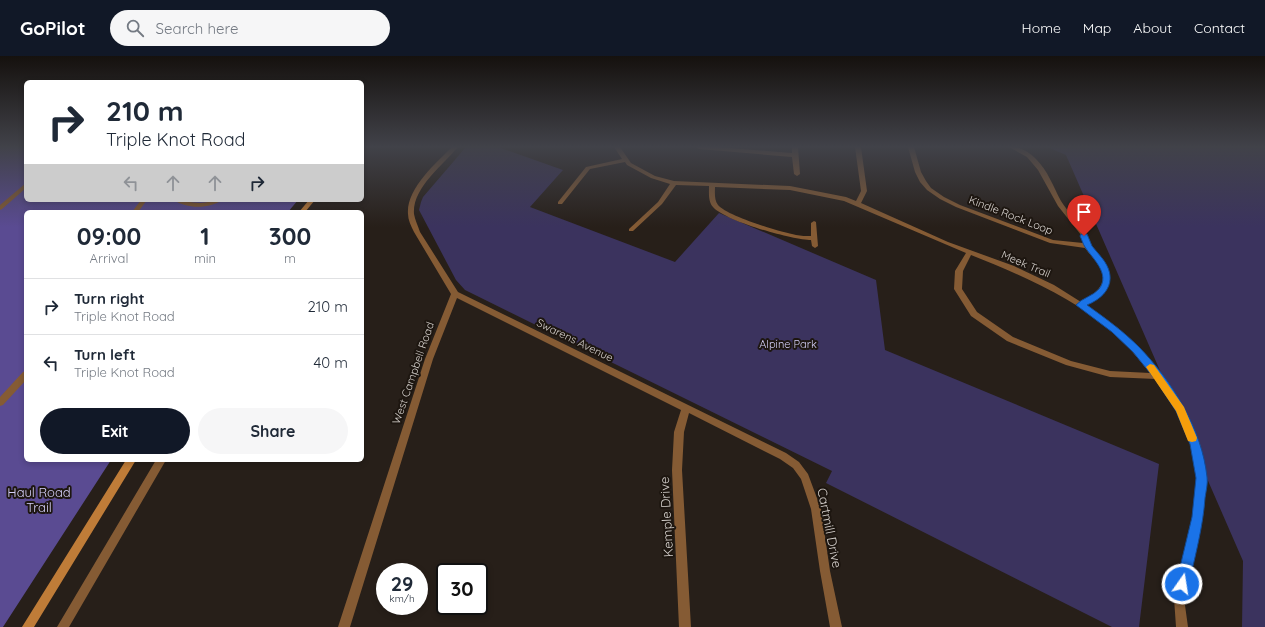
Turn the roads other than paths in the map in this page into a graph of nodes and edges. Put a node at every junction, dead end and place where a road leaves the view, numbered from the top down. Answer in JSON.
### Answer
{"nodes":[{"id":1,"x":430,"y":174,"type":"edge"},
{"id":2,"x":583,"y":174,"type":"edge"},
{"id":3,"x":646,"y":174,"type":"edge"},
{"id":4,"x":862,"y":174,"type":"edge"},
{"id":5,"x":919,"y":174,"type":"edge"},
{"id":6,"x":1044,"y":174,"type":"edge"},
{"id":7,"x":674,"y":183,"type":"junction"},
{"id":8,"x":712,"y":185,"type":"junction"},
{"id":9,"x":24,"y":187,"type":"edge"},
{"id":10,"x":184,"y":202,"type":"edge"},
{"id":11,"x":214,"y":202,"type":"edge"},
{"id":12,"x":310,"y":202,"type":"edge"},
{"id":13,"x":560,"y":203,"type":"dead end"},
{"id":14,"x":857,"y":204,"type":"junction"},
{"id":15,"x":0,"y":208,"type":"edge"},
{"id":16,"x":304,"y":210,"type":"edge"},
{"id":17,"x":814,"y":223,"type":"dead end"},
{"id":18,"x":631,"y":230,"type":"dead end"},
{"id":19,"x":1088,"y":246,"type":"junction"},
{"id":20,"x":969,"y":253,"type":"junction"},
{"id":21,"x":455,"y":294,"type":"junction"},
{"id":22,"x":1081,"y":305,"type":"junction"},
{"id":23,"x":24,"y":376,"type":"edge"},
{"id":24,"x":1158,"y":376,"type":"junction"},
{"id":25,"x":0,"y":403,"type":"edge"},
{"id":26,"x":686,"y":406,"type":"junction"},
{"id":27,"x":130,"y":462,"type":"edge"},
{"id":28,"x":160,"y":462,"type":"edge"},
{"id":29,"x":28,"y":627,"type":"edge"},
{"id":30,"x":63,"y":627,"type":"edge"},
{"id":31,"x":344,"y":627,"type":"edge"},
{"id":32,"x":685,"y":627,"type":"edge"},
{"id":33,"x":836,"y":627,"type":"edge"},
{"id":34,"x":1182,"y":627,"type":"edge"}],
"edges":[{"from":1,"to":21,"type":"street"},
{"from":2,"to":13,"type":"street"},
{"from":3,"to":7,"type":"street","name":"Meek Trail"},
{"from":4,"to":14,"type":"street"},
{"from":5,"to":19,"type":"street","name":"Kindle Rock Loop"},
{"from":6,"to":19,"type":"street"},
{"from":7,"to":8,"type":"street","name":"Meek Trail"},
{"from":7,"to":18,"type":"street"},
{"from":8,"to":14,"type":"street","name":"Meek Trail"},
{"from":8,"to":17,"type":"street"},
{"from":9,"to":15,"type":"street"},
{"from":10,"to":11,"type":"street"},
{"from":12,"to":16,"type":"main road"},
{"from":14,"to":20,"type":"street","name":"Meek Trail"},
{"from":19,"to":22,"type":"street"},
{"from":20,"to":22,"type":"street","name":"Meek Trail"},
{"from":20,"to":24,"type":"street"},
{"from":21,"to":26,"type":"street","name":"Swarens Avenue"},
{"from":21,"to":31,"type":"street","name":"West Campbell Road"},
{"from":22,"to":24,"type":"street","name":"Meek Trail"},
{"from":23,"to":25,"type":"street"},
{"from":24,"to":34,"type":"street","name":"Meek Trail"},
{"from":26,"to":32,"type":"street","name":"Kemple Drive"},
{"from":26,"to":33,"type":"street","name":"Cartmill Drive"},
{"from":27,"to":29,"type":"main road"},
{"from":28,"to":30,"type":"street"}]}
